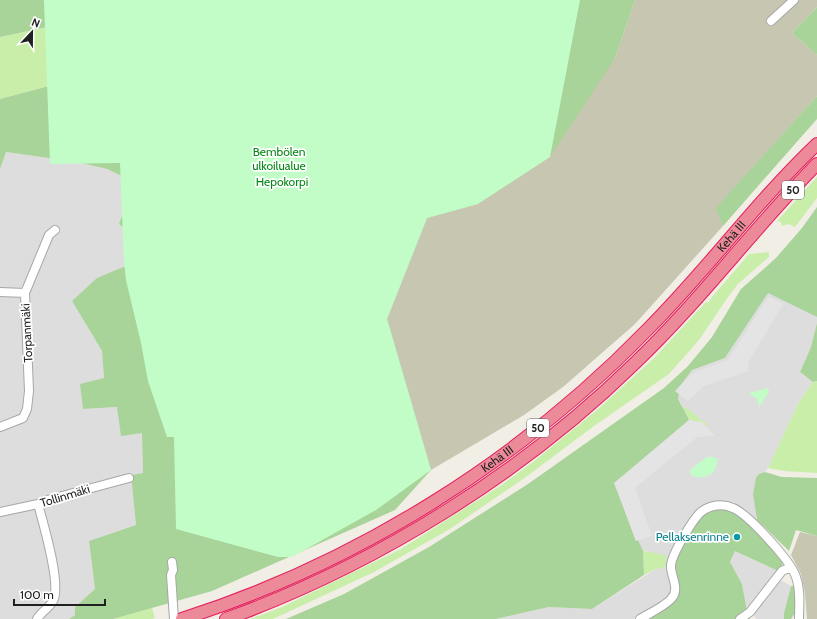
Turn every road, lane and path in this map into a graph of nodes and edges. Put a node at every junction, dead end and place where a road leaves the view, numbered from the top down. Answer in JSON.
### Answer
{"nodes":[{"id":1,"x":794,"y":0,"type":"edge"},
{"id":2,"x":771,"y":21,"type":"dead end"},
{"id":3,"x":817,"y":144,"type":"edge"},
{"id":4,"x":817,"y":164,"type":"edge"},
{"id":5,"x":55,"y":230,"type":"dead end"},
{"id":6,"x":0,"y":292,"type":"edge"},
{"id":7,"x":25,"y":293,"type":"junction"},
{"id":8,"x":0,"y":427,"type":"edge"},
{"id":9,"x":129,"y":478,"type":"dead end"},
{"id":10,"x":38,"y":504,"type":"junction"},
{"id":11,"x":0,"y":512,"type":"edge"},
{"id":12,"x":172,"y":562,"type":"dead end"},
{"id":13,"x":791,"y":567,"type":"junction"},
{"id":14,"x":185,"y":618,"type":"edge"},
{"id":15,"x":37,"y":619,"type":"edge"},
{"id":16,"x":174,"y":619,"type":"edge"},
{"id":17,"x":226,"y":619,"type":"edge"},
{"id":18,"x":640,"y":619,"type":"edge"},
{"id":19,"x":740,"y":619,"type":"edge"},
{"id":20,"x":799,"y":619,"type":"edge"}],
"edges":[{"from":1,"to":2,"type":"street"},
{"from":3,"to":14,"type":"highway","name":"Kehä III","number":"50"},
{"from":4,"to":17,"type":"highway","name":"Kehä III","number":"50"},
{"from":5,"to":7,"type":"street","name":"Torpanmäki"},
{"from":6,"to":7,"type":"street"},
{"from":7,"to":8,"type":"street","name":"Torpanmäki"},
{"from":9,"to":10,"type":"street","name":"Tollinmäki"},
{"from":10,"to":11,"type":"street","name":"Tollinmäki"},
{"from":10,"to":15,"type":"street"},
{"from":12,"to":16,"type":"street"},
{"from":13,"to":18,"type":"street"},
{"from":13,"to":19,"type":"street"},
{"from":13,"to":20,"type":"street"}]}
